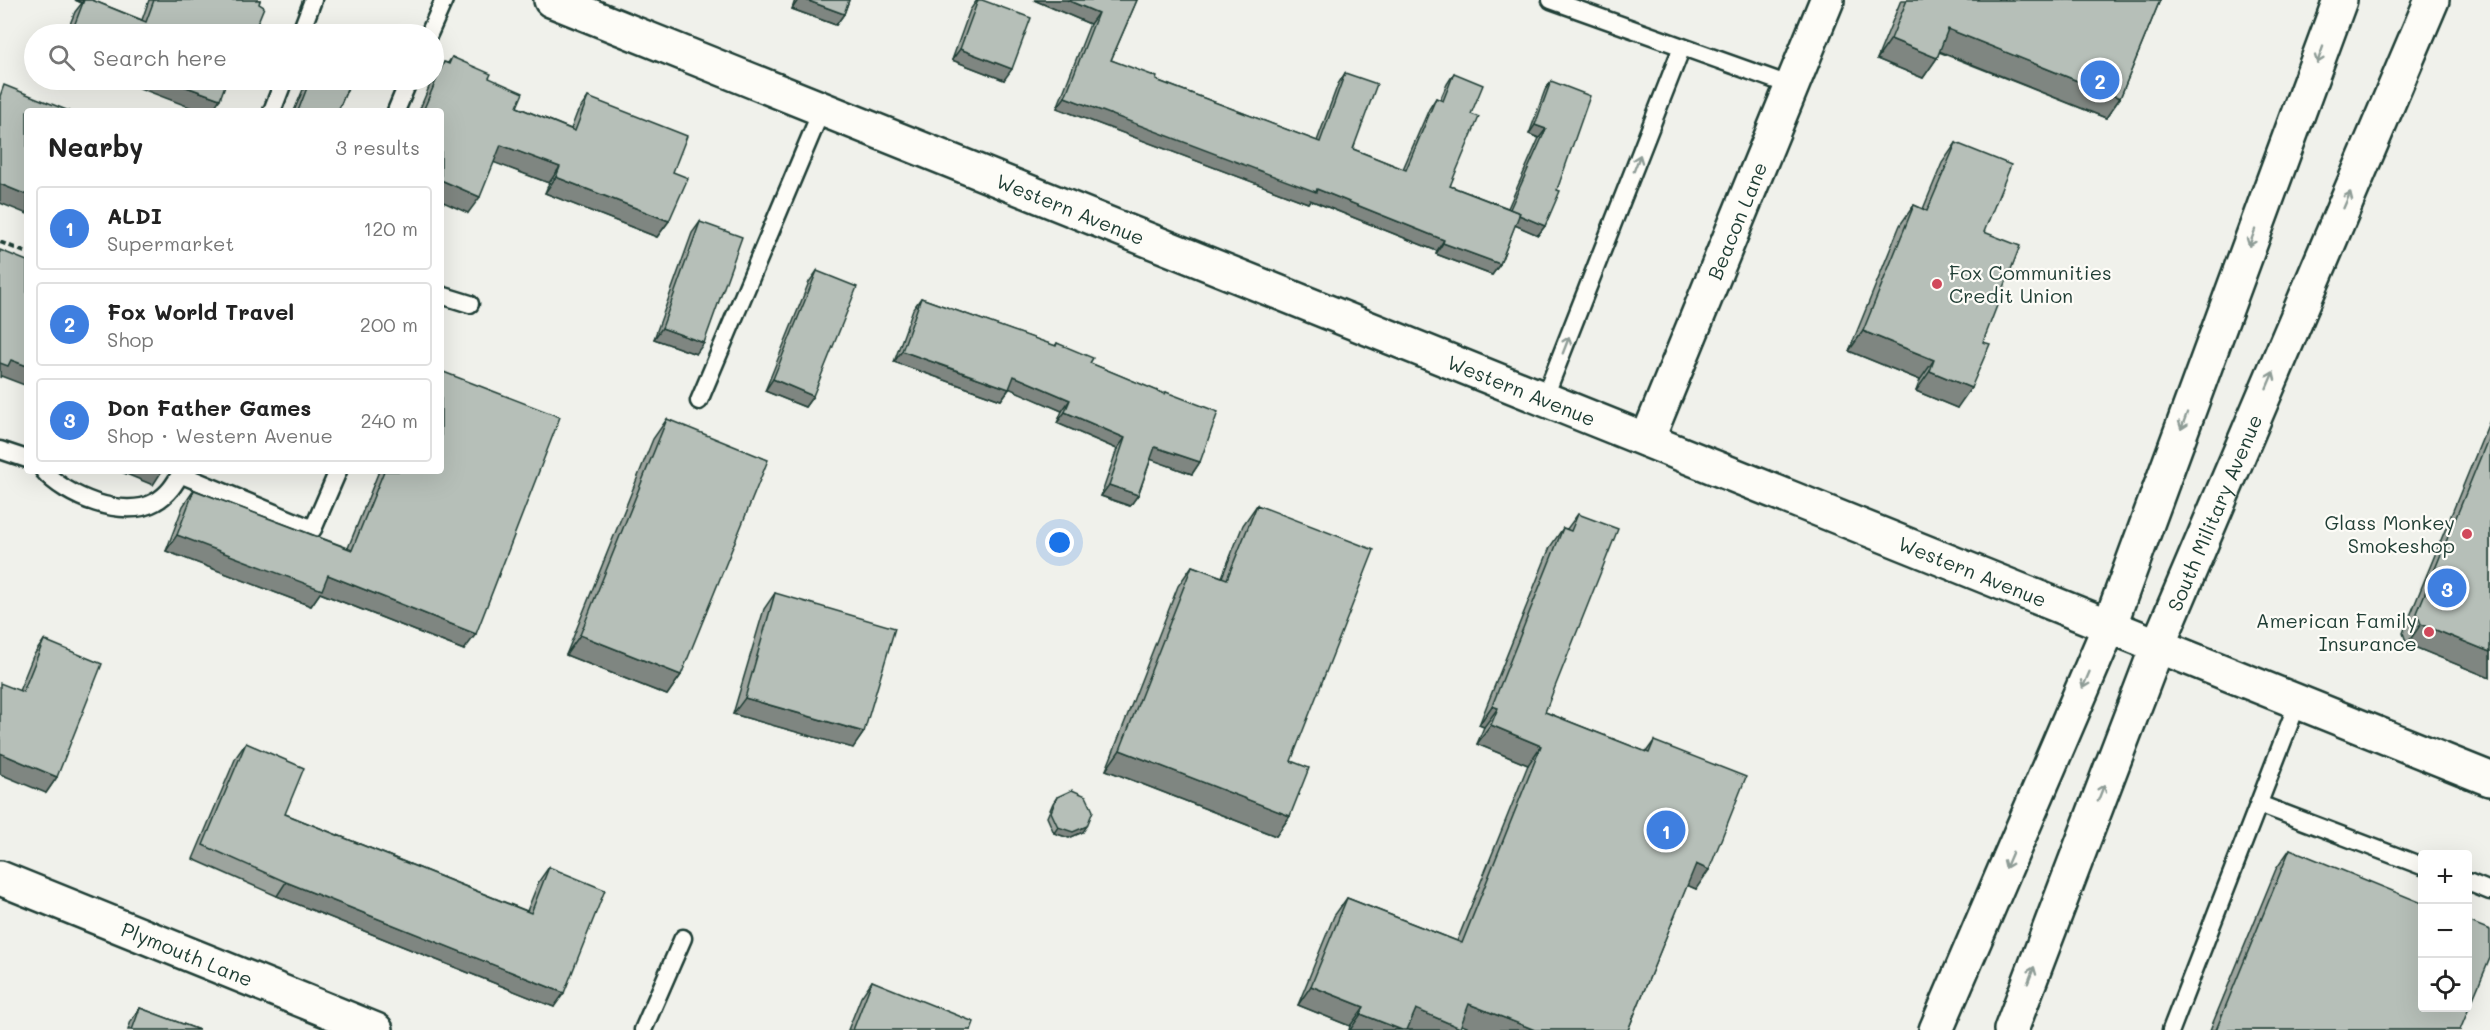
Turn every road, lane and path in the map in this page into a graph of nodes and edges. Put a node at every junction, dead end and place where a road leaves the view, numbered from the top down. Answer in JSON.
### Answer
{"nodes":[{"id":1,"x":313,"y":0,"type":"edge"},
{"id":2,"x":444,"y":0,"type":"edge"},
{"id":3,"x":551,"y":0,"type":"edge"},
{"id":4,"x":1551,"y":0,"type":"edge"},
{"id":5,"x":1827,"y":0,"type":"edge"},
{"id":6,"x":2340,"y":0,"type":"edge"},
{"id":7,"x":2432,"y":0,"type":"edge"},
{"id":8,"x":304,"y":24,"type":"edge"},
{"id":9,"x":433,"y":24,"type":"edge"},
{"id":10,"x":1682,"y":47,"type":"junction"},
{"id":11,"x":1791,"y":86,"type":"junction"},
{"id":12,"x":280,"y":90,"type":"edge"},
{"id":13,"x":405,"y":90,"type":"edge"},
{"id":14,"x":273,"y":108,"type":"edge"},
{"id":15,"x":397,"y":108,"type":"edge"},
{"id":16,"x":822,"y":109,"type":"junction"},
{"id":17,"x":0,"y":242,"type":"edge"},
{"id":18,"x":24,"y":252,"type":"edge"},
{"id":19,"x":444,"y":296,"type":"edge"},
{"id":20,"x":470,"y":304,"type":"dead end"},
{"id":21,"x":1544,"y":399,"type":"junction"},
{"id":22,"x":699,"y":401,"type":"dead end"},
{"id":23,"x":1647,"y":440,"type":"junction"},
{"id":24,"x":0,"y":450,"type":"edge"},
{"id":25,"x":24,"y":458,"type":"edge"},
{"id":26,"x":47,"y":474,"type":"edge"},
{"id":27,"x":180,"y":474,"type":"edge"},
{"id":28,"x":183,"y":474,"type":"edge"},
{"id":29,"x":337,"y":474,"type":"edge"},
{"id":30,"x":2109,"y":627,"type":"junction"},
{"id":31,"x":2158,"y":645,"type":"junction"},
{"id":32,"x":2298,"y":702,"type":"junction"},
{"id":33,"x":2490,"y":779,"type":"edge"},
{"id":34,"x":2259,"y":804,"type":"junction"},
{"id":35,"x":2418,"y":864,"type":"edge"},
{"id":36,"x":0,"y":878,"type":"edge"},
{"id":37,"x":2472,"y":884,"type":"edge"},
{"id":38,"x":2490,"y":891,"type":"edge"},
{"id":39,"x":684,"y":938,"type":"dead end"},
{"id":40,"x":376,"y":1030,"type":"edge"},
{"id":41,"x":644,"y":1030,"type":"edge"},
{"id":42,"x":1936,"y":1030,"type":"edge"},
{"id":43,"x":2011,"y":1030,"type":"edge"},
{"id":44,"x":2171,"y":1030,"type":"edge"}],
"edges":[{"from":1,"to":8,"type":"lane"},
{"from":2,"to":9,"type":"lane"},
{"from":3,"to":16,"type":"street","name":"Western Avenue"},
{"from":4,"to":10,"type":"lane"},
{"from":5,"to":11,"type":"street","name":"Beacon Lane"},
{"from":6,"to":30,"type":"street","one_way":true},
{"from":31,"to":7,"type":"street","name":"South Military Avenue","one_way":true},
{"from":10,"to":11,"type":"lane"},
{"from":21,"to":10,"type":"lane","one_way":true},
{"from":11,"to":23,"type":"street","name":"Beacon Lane"},
{"from":12,"to":14,"type":"lane"},
{"from":13,"to":15,"type":"lane"},
{"from":16,"to":21,"type":"street","name":"Western Avenue"},
{"from":16,"to":22,"type":"lane"},
{"from":17,"to":18,"type":"path"},
{"from":19,"to":20,"type":"lane"},
{"from":21,"to":23,"type":"street","name":"Western Avenue"},
{"from":23,"to":30,"type":"street","name":"Western Avenue"},
{"from":24,"to":25,"type":"lane"},
{"from":26,"to":27,"type":"lane"},
{"from":28,"to":29,"type":"lane"},
{"from":30,"to":31,"type":"street","name":"Western Avenue"},
{"from":30,"to":42,"type":"street","one_way":true},
{"from":31,"to":32,"type":"street","name":"Western Avenue"},
{"from":43,"to":31,"type":"street","name":"South Military Avenue","one_way":true},
{"from":32,"to":33,"type":"street","name":"Western Avenue"},
{"from":32,"to":34,"type":"lane"},
{"from":34,"to":35,"type":"lane"},
{"from":34,"to":44,"type":"lane"},
{"from":36,"to":40,"type":"street","name":"Plymouth Lane"},
{"from":37,"to":38,"type":"lane"},
{"from":39,"to":41,"type":"lane"}]}
